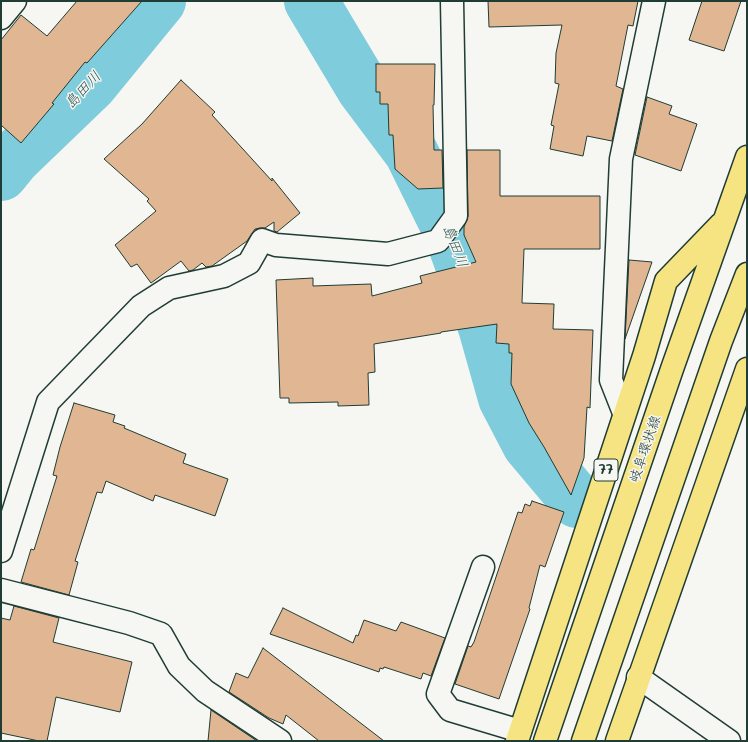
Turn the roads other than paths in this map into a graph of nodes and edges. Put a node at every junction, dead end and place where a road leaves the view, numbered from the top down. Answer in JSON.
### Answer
{"nodes":[{"id":1,"x":15,"y":1,"type":"edge"},
{"id":2,"x":452,"y":1,"type":"edge"},
{"id":3,"x":654,"y":1,"type":"edge"},
{"id":4,"x":1,"y":18,"type":"edge"},
{"id":5,"x":747,"y":157,"type":"edge"},
{"id":6,"x":726,"y":218,"type":"junction"},
{"id":7,"x":747,"y":274,"type":"edge"},
{"id":8,"x":747,"y":369,"type":"edge"},
{"id":9,"x":624,"y":413,"type":"junction"},
{"id":10,"x":1,"y":551,"type":"edge"},
{"id":11,"x":483,"y":567,"type":"dead end"},
{"id":12,"x":1,"y":590,"type":"edge"},
{"id":13,"x":638,"y":677,"type":"junction"},
{"id":14,"x":518,"y":736,"type":"edge"},
{"id":15,"x":269,"y":738,"type":"edge"},
{"id":16,"x":545,"y":741,"type":"edge"},
{"id":17,"x":583,"y":741,"type":"edge"},
{"id":18,"x":617,"y":741,"type":"edge"},
{"id":19,"x":729,"y":741,"type":"edge"}],
"edges":[{"from":1,"to":4,"type":"street"},
{"from":2,"to":10,"type":"street"},
{"from":3,"to":9,"type":"street"},
{"from":5,"to":6,"type":"main road","name":"岐阜環状線","number":"77"},
{"from":6,"to":9,"type":"main road","number":"77"},
{"from":6,"to":16,"type":"main road","name":"岐阜環状線","number":"77"},
{"from":7,"to":17,"type":"main road"},
{"from":8,"to":13,"type":"main road"},
{"from":9,"to":14,"type":"main road","number":"77"},
{"from":11,"to":14,"type":"street"},
{"from":12,"to":15,"type":"street"},
{"from":13,"to":18,"type":"main road"},
{"from":13,"to":19,"type":"street"}]}
